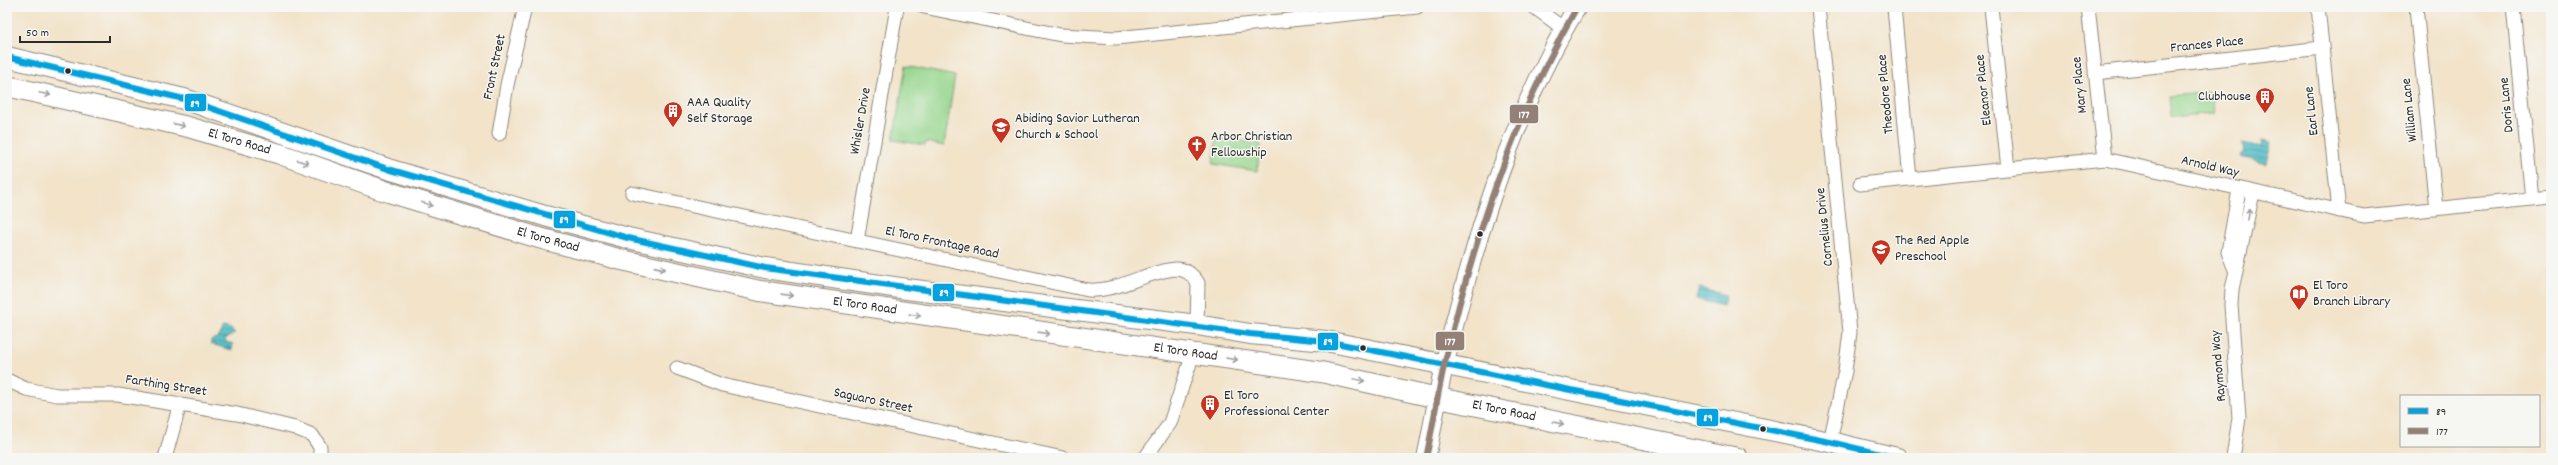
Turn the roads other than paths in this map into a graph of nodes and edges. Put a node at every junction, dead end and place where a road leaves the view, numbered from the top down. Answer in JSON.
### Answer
{"nodes":[{"id":1,"x":525,"y":7,"type":"edge"},
{"id":2,"x":897,"y":7,"type":"edge"},
{"id":3,"x":924,"y":7,"type":"edge"},
{"id":4,"x":1417,"y":7,"type":"edge"},
{"id":5,"x":1534,"y":7,"type":"edge"},
{"id":6,"x":1577,"y":7,"type":"edge"},
{"id":7,"x":1818,"y":7,"type":"edge"},
{"id":8,"x":1894,"y":7,"type":"edge"},
{"id":9,"x":1991,"y":7,"type":"edge"},
{"id":10,"x":2088,"y":7,"type":"edge"},
{"id":11,"x":2318,"y":7,"type":"edge"},
{"id":12,"x":2416,"y":7,"type":"edge"},
{"id":13,"x":2513,"y":7,"type":"edge"},
{"id":14,"x":1564,"y":29,"type":"junction"},
{"id":15,"x":2322,"y":48,"type":"junction"},
{"id":16,"x":7,"y":57,"type":"edge"},
{"id":17,"x":2095,"y":73,"type":"junction"},
{"id":18,"x":7,"y":86,"type":"edge"},
{"id":19,"x":499,"y":134,"type":"dead end"},
{"id":20,"x":2105,"y":159,"type":"junction"},
{"id":21,"x":2008,"y":169,"type":"junction"},
{"id":22,"x":1910,"y":179,"type":"junction"},
{"id":23,"x":1860,"y":184,"type":"dead end"},
{"id":24,"x":2239,"y":190,"type":"junction"},
{"id":25,"x":632,"y":193,"type":"dead end"},
{"id":26,"x":2253,"y":193,"type":"junction"},
{"id":27,"x":2551,"y":197,"type":"edge"},
{"id":28,"x":2532,"y":199,"type":"junction"},
{"id":29,"x":2436,"y":209,"type":"junction"},
{"id":30,"x":2339,"y":212,"type":"junction"},
{"id":31,"x":857,"y":241,"type":"junction"},
{"id":32,"x":2236,"y":272,"type":"junction"},
{"id":33,"x":1197,"y":325,"type":"junction"},
{"id":34,"x":1193,"y":354,"type":"junction"},
{"id":35,"x":1444,"y":366,"type":"junction"},
{"id":36,"x":677,"y":368,"type":"dead end"},
{"id":37,"x":7,"y":380,"type":"edge"},
{"id":38,"x":1438,"y":398,"type":"junction"},
{"id":39,"x":180,"y":404,"type":"junction"},
{"id":40,"x":1828,"y":450,"type":"edge"},
{"id":41,"x":165,"y":458,"type":"edge"},
{"id":42,"x":320,"y":458,"type":"edge"},
{"id":43,"x":1063,"y":458,"type":"edge"},
{"id":44,"x":1145,"y":458,"type":"edge"},
{"id":45,"x":1426,"y":458,"type":"edge"},
{"id":46,"x":1738,"y":458,"type":"edge"},
{"id":47,"x":1897,"y":458,"type":"edge"},
{"id":48,"x":2233,"y":458,"type":"edge"}],
"edges":[{"from":1,"to":19,"type":"street","name":"Front Street"},
{"from":2,"to":31,"type":"street","name":"Whisler Drive"},
{"from":3,"to":4,"type":"street"},
{"from":5,"to":14,"type":"street"},
{"from":6,"to":14,"type":"main road"},
{"from":7,"to":40,"type":"street","name":"Cornelius Drive"},
{"from":8,"to":22,"type":"street","name":"Theodore Place"},
{"from":9,"to":21,"type":"street","name":"Eleanor Place"},
{"from":10,"to":17,"type":"street","name":"Mary Place"},
{"from":11,"to":15,"type":"street","name":"Earl Lane"},
{"from":12,"to":29,"type":"street","name":"William Lane"},
{"from":13,"to":28,"type":"street","name":"Doris Lane"},
{"from":14,"to":35,"type":"main road"},
{"from":15,"to":17,"type":"street","name":"Frances Place"},
{"from":15,"to":30,"type":"street","name":"Earl Lane"},
{"from":16,"to":33,"type":"main road","name":"El Toro Road"},
{"from":17,"to":20,"type":"street","name":"Mary Place"},
{"from":18,"to":34,"type":"main road","name":"El Toro Road","one_way":true},
{"from":20,"to":21,"type":"street","name":"Arnold Way"},
{"from":20,"to":24,"type":"street","name":"Arnold Way"},
{"from":21,"to":22,"type":"street","name":"Arnold Way"},
{"from":22,"to":23,"type":"street","name":"Arnold Way"},
{"from":24,"to":26,"type":"street","name":"Arnold Way"},
{"from":24,"to":32,"type":"street"},
{"from":25,"to":31,"type":"street","name":"El Toro Frontage Road"},
{"from":26,"to":30,"type":"street","name":"Arnold Way"},
{"from":32,"to":26,"type":"street","name":"Raymond Way","one_way":true},
{"from":27,"to":28,"type":"street","name":"Arnold Way"},
{"from":28,"to":29,"type":"street","name":"Arnold Way"},
{"from":29,"to":30,"type":"street","name":"Arnold Way"},
{"from":31,"to":33,"type":"street","name":"El Toro Frontage Road"},
{"from":32,"to":48,"type":"street","name":"Raymond Way"},
{"from":33,"to":34,"type":"main road"},
{"from":33,"to":35,"type":"main road","name":"El Toro Road"},
{"from":34,"to":38,"type":"main road","name":"El Toro Road","one_way":true},
{"from":34,"to":44,"type":"street"},
{"from":35,"to":38,"type":"main road"},
{"from":35,"to":40,"type":"main road","name":"El Toro Road"},
{"from":36,"to":43,"type":"street","name":"Saguaro Street"},
{"from":37,"to":39,"type":"street","name":"Farthing Street"},
{"from":38,"to":45,"type":"main road"},
{"from":38,"to":46,"type":"main road","name":"El Toro Road","one_way":true},
{"from":39,"to":41,"type":"street"},
{"from":39,"to":42,"type":"street","name":"Farthing Street"},
{"from":40,"to":47,"type":"main road","name":"El Toro Road"}]}
